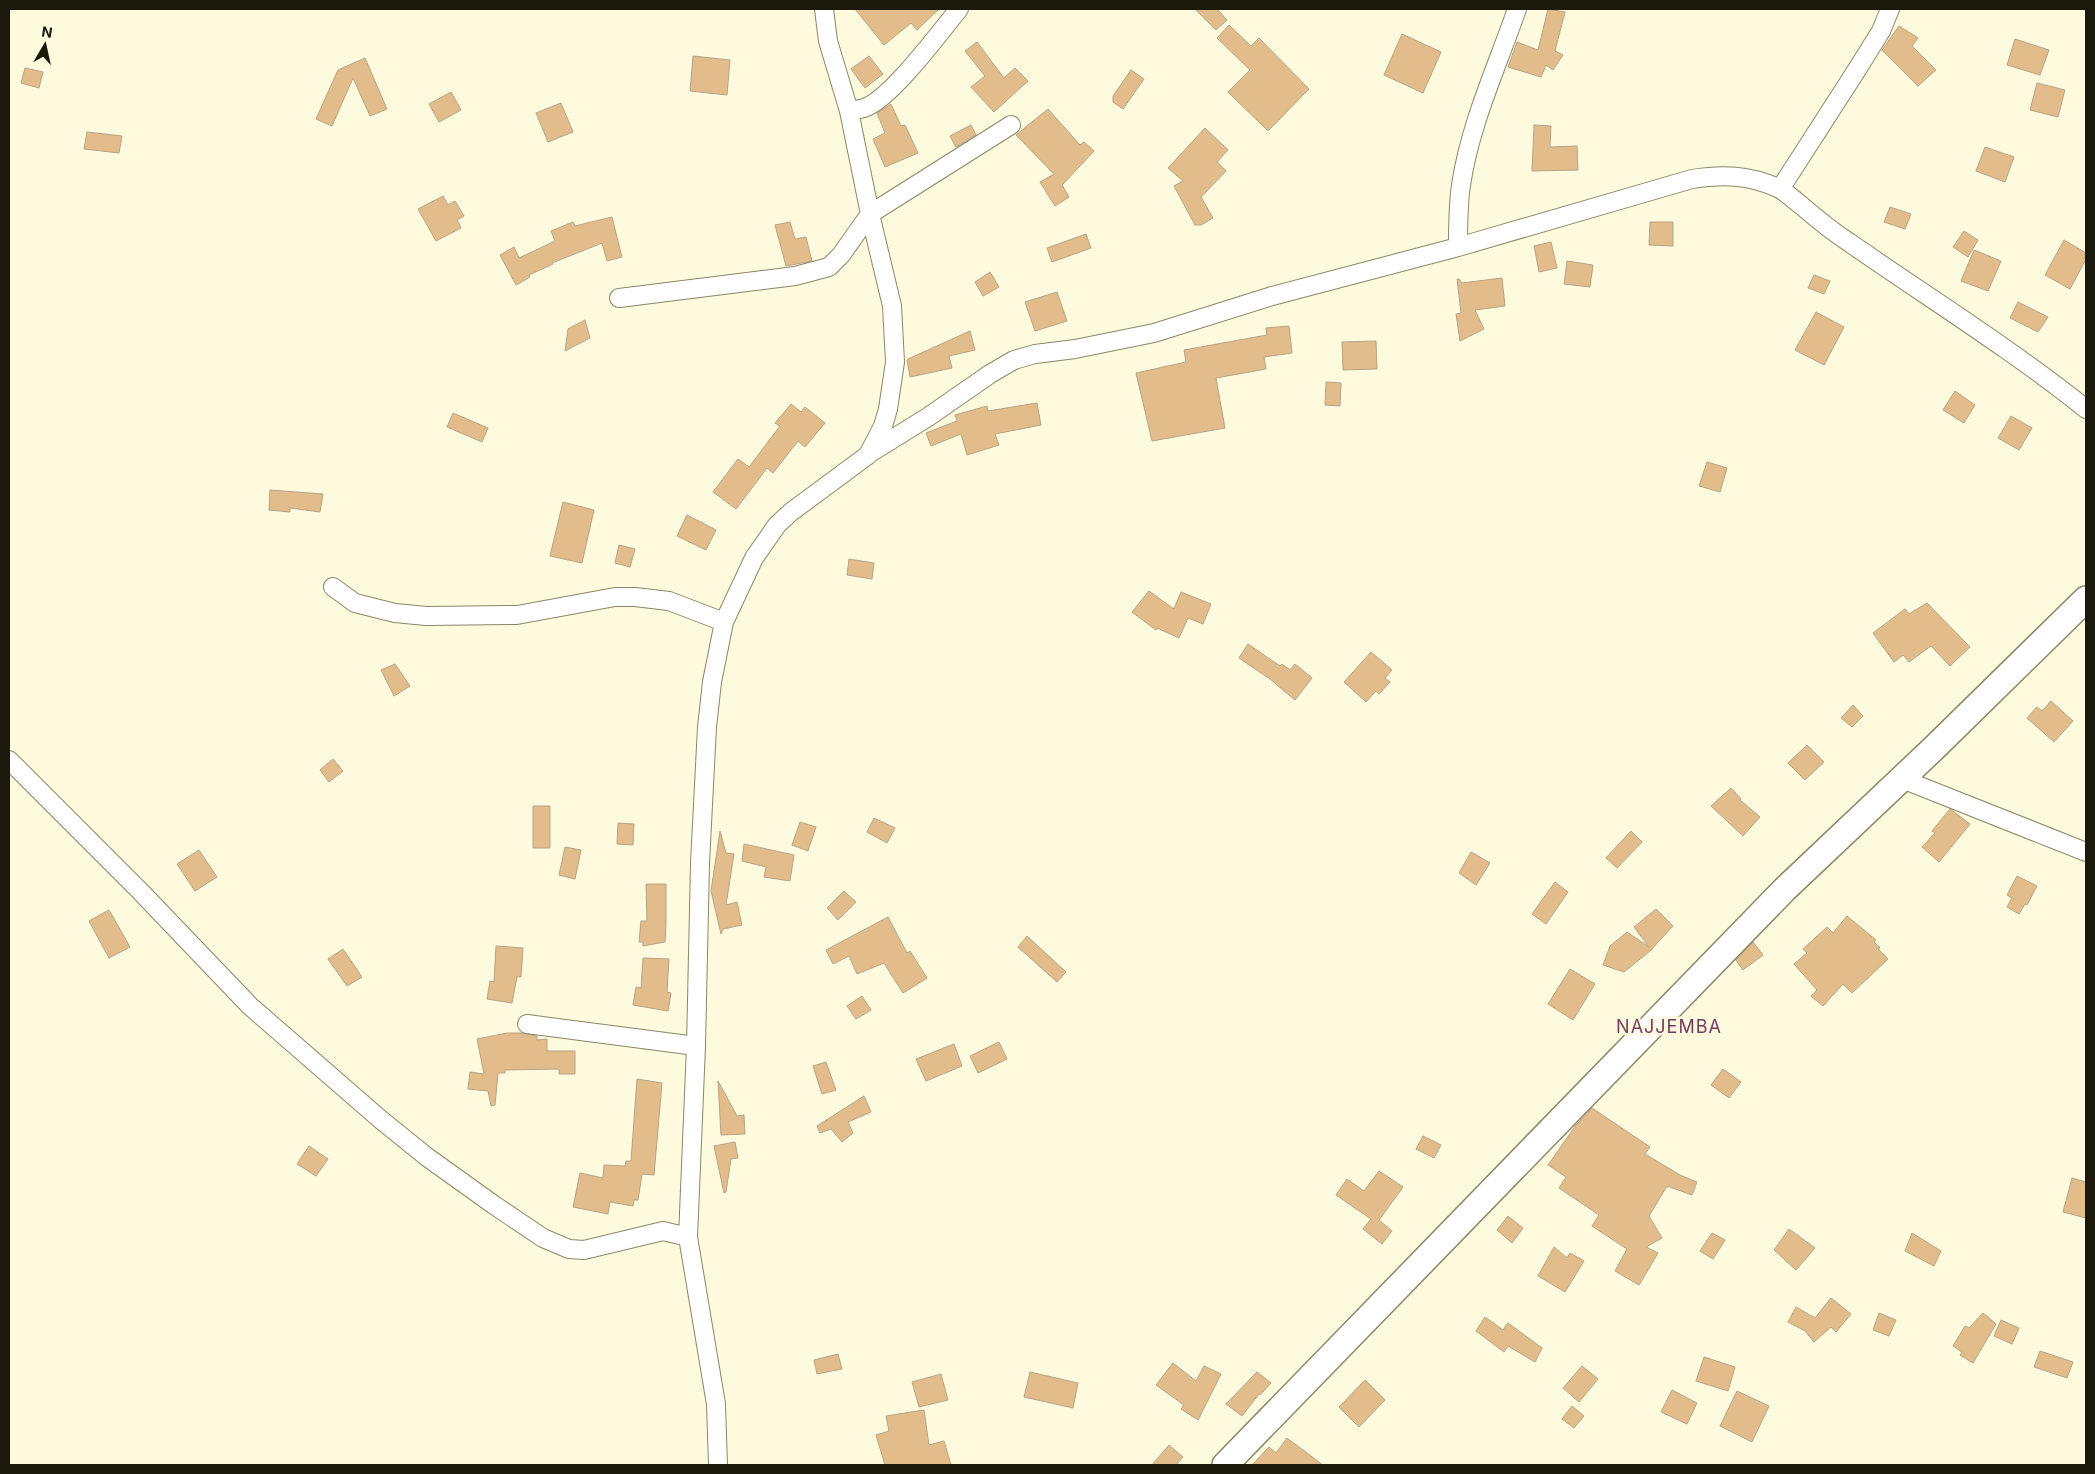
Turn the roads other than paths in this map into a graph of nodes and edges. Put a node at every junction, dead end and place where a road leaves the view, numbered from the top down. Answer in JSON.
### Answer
{"nodes":[{"id":1,"x":824,"y":9,"type":"edge"},
{"id":2,"x":959,"y":9,"type":"edge"},
{"id":3,"x":1518,"y":9,"type":"edge"},
{"id":4,"x":1890,"y":9,"type":"edge"},
{"id":5,"x":849,"y":111,"type":"junction"},
{"id":6,"x":1011,"y":125,"type":"dead end"},
{"id":7,"x":1780,"y":189,"type":"junction"},
{"id":8,"x":870,"y":214,"type":"junction"},
{"id":9,"x":1458,"y":247,"type":"junction"},
{"id":10,"x":619,"y":298,"type":"dead end"},
{"id":11,"x":2086,"y":409,"type":"edge"},
{"id":12,"x":868,"y":455,"type":"junction"},
{"id":13,"x":333,"y":587,"type":"dead end"},
{"id":14,"x":2086,"y":600,"type":"edge"},
{"id":15,"x":724,"y":622,"type":"junction"},
{"id":16,"x":9,"y":760,"type":"edge"},
{"id":17,"x":1902,"y":779,"type":"junction"},
{"id":18,"x":2086,"y":852,"type":"edge"},
{"id":19,"x":527,"y":1024,"type":"dead end"},
{"id":20,"x":696,"y":1046,"type":"junction"},
{"id":21,"x":688,"y":1237,"type":"junction"},
{"id":22,"x":718,"y":1465,"type":"edge"},
{"id":23,"x":1225,"y":1465,"type":"edge"}],
"edges":[{"from":1,"to":5,"type":"street"},
{"from":2,"to":5,"type":"street"},
{"from":3,"to":9,"type":"street"},
{"from":4,"to":7,"type":"street"},
{"from":5,"to":8,"type":"street"},
{"from":6,"to":8,"type":"street"},
{"from":7,"to":9,"type":"street"},
{"from":7,"to":11,"type":"street"},
{"from":8,"to":10,"type":"street"},
{"from":8,"to":12,"type":"street"},
{"from":9,"to":12,"type":"street"},
{"from":12,"to":15,"type":"street"},
{"from":13,"to":15,"type":"street"},
{"from":14,"to":17,"type":"street"},
{"from":15,"to":20,"type":"street"},
{"from":16,"to":21,"type":"street"},
{"from":17,"to":18,"type":"street"},
{"from":17,"to":23,"type":"street"},
{"from":19,"to":20,"type":"street"},
{"from":20,"to":21,"type":"street"},
{"from":21,"to":22,"type":"street"}]}
